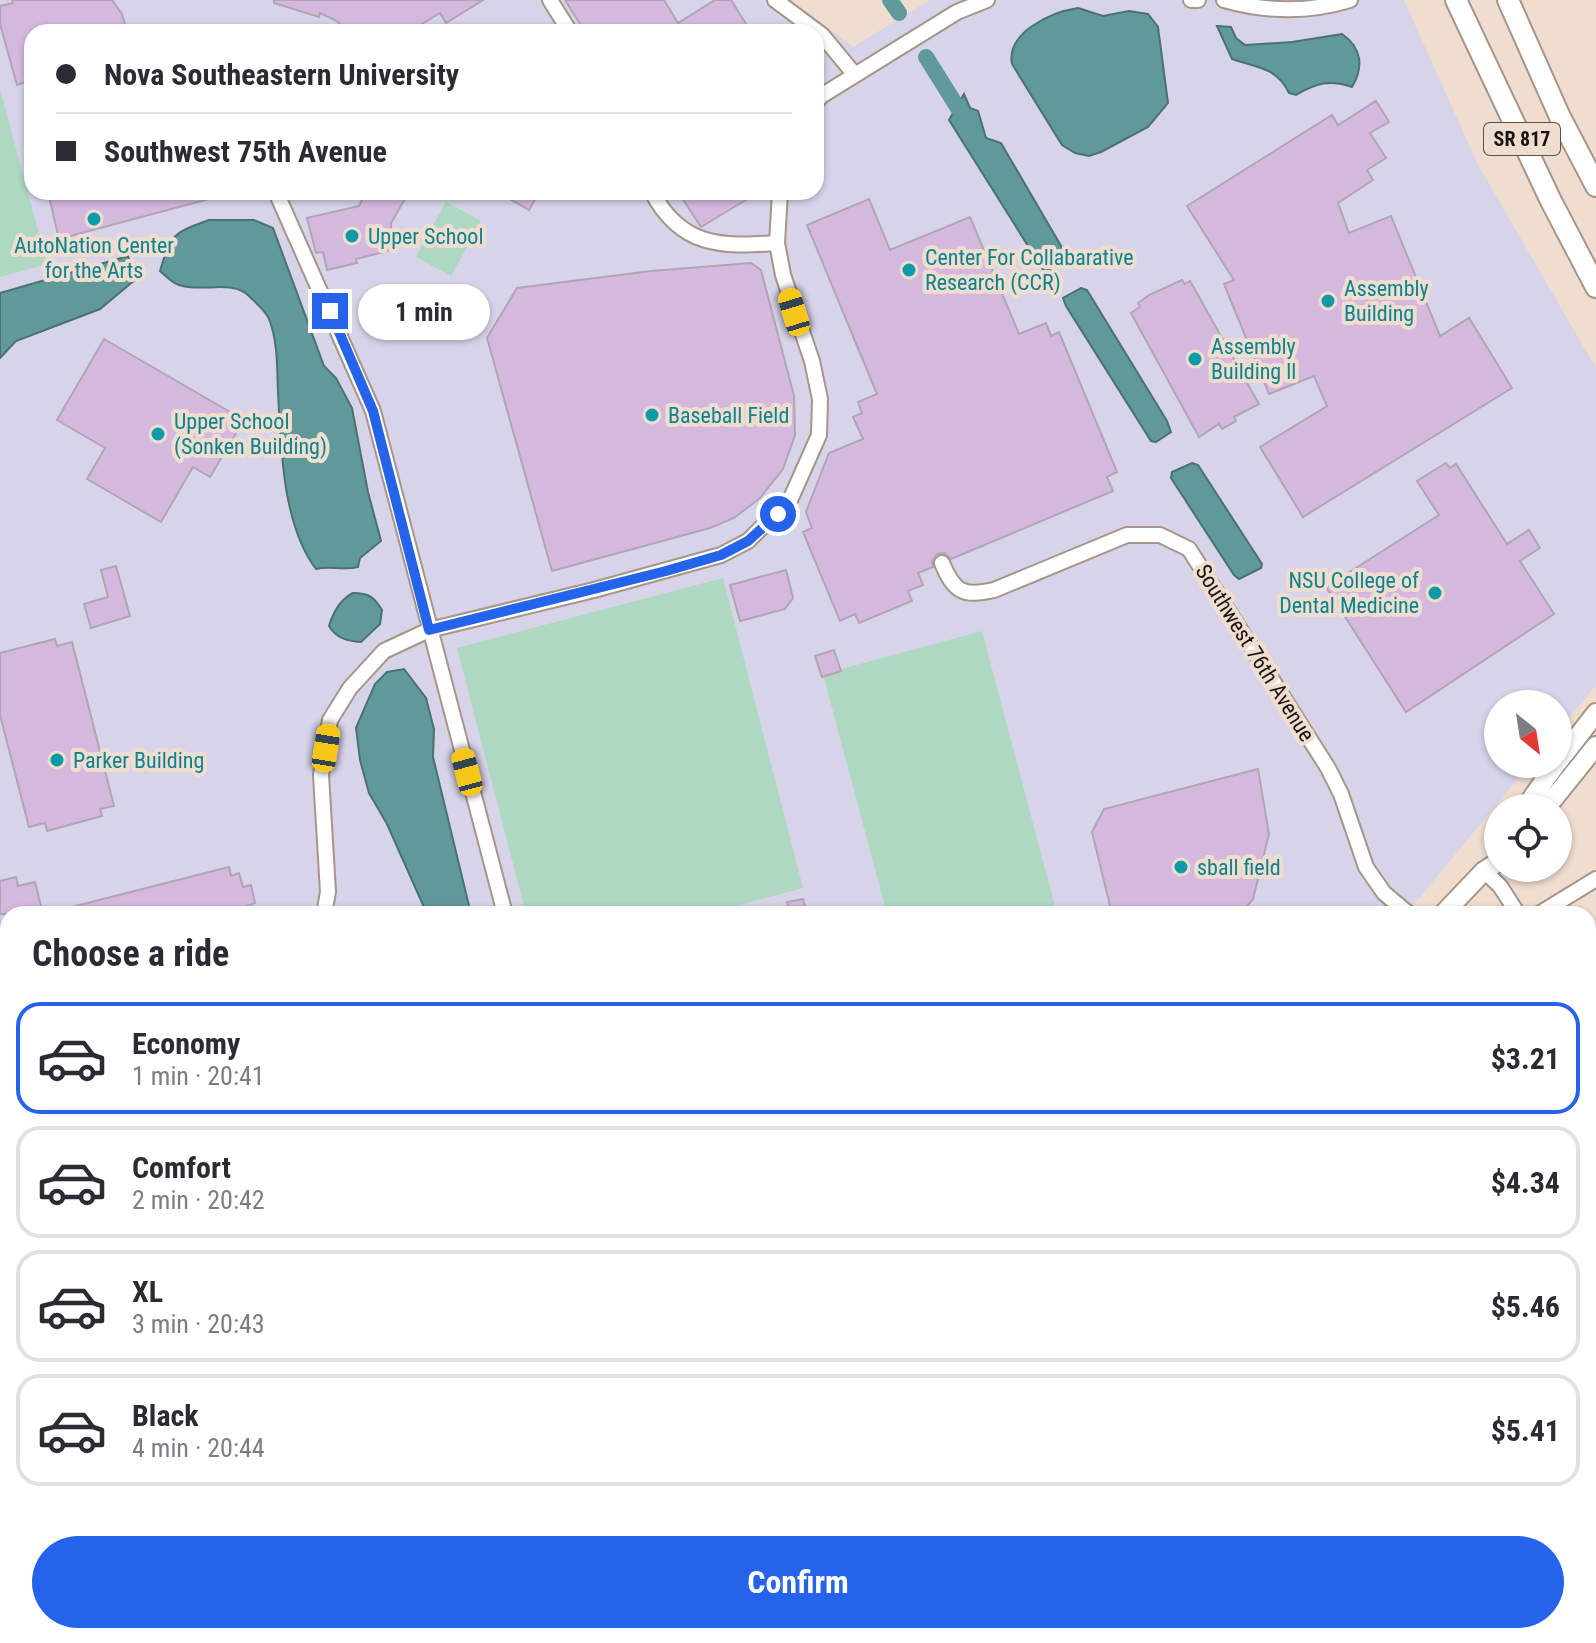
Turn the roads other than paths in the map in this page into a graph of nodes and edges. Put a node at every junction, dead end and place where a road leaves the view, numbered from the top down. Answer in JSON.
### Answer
{"nodes":[{"id":1,"x":550,"y":0,"type":"edge"},
{"id":2,"x":775,"y":0,"type":"edge"},
{"id":3,"x":987,"y":0,"type":"edge"},
{"id":4,"x":1191,"y":0,"type":"edge"},
{"id":5,"x":1198,"y":0,"type":"edge"},
{"id":6,"x":1224,"y":0,"type":"edge"},
{"id":7,"x":1350,"y":0,"type":"edge"},
{"id":8,"x":1456,"y":0,"type":"edge"},
{"id":9,"x":1508,"y":0,"type":"edge"},
{"id":10,"x":565,"y":24,"type":"edge"},
{"id":11,"x":807,"y":24,"type":"edge"},
{"id":12,"x":824,"y":37,"type":"edge"},
{"id":13,"x":855,"y":75,"type":"junction"},
{"id":14,"x":824,"y":94,"type":"edge"},
{"id":15,"x":1596,"y":186,"type":"edge"},
{"id":16,"x":280,"y":200,"type":"edge"},
{"id":17,"x":657,"y":200,"type":"edge"},
{"id":18,"x":780,"y":200,"type":"edge"},
{"id":19,"x":777,"y":243,"type":"junction"},
{"id":20,"x":1596,"y":287,"type":"edge"},
{"id":21,"x":942,"y":563,"type":"dead end"},
{"id":22,"x":429,"y":630,"type":"junction"},
{"id":23,"x":1596,"y":713,"type":"edge"},
{"id":24,"x":1572,"y":744,"type":"edge"},
{"id":25,"x":1596,"y":746,"type":"edge"},
{"id":26,"x":1557,"y":794,"type":"edge"},
{"id":27,"x":1484,"y":874,"type":"edge"},
{"id":28,"x":1596,"y":879,"type":"edge"},
{"id":29,"x":1498,"y":882,"type":"edge"},
{"id":30,"x":325,"y":906,"type":"edge"},
{"id":31,"x":503,"y":906,"type":"edge"},
{"id":32,"x":1401,"y":906,"type":"edge"},
{"id":33,"x":1451,"y":906,"type":"edge"},
{"id":34,"x":1513,"y":906,"type":"edge"},
{"id":35,"x":1552,"y":906,"type":"edge"}],
"edges":[{"from":1,"to":10,"type":"street"},
{"from":2,"to":11,"type":"street"},
{"from":3,"to":13,"type":"street"},
{"from":4,"to":5,"type":"street"},
{"from":6,"to":7,"type":"street"},
{"from":8,"to":20,"type":"main road","number":"SR 817"},
{"from":9,"to":15,"type":"main road","number":"SR 817"},
{"from":12,"to":13,"type":"street"},
{"from":13,"to":14,"type":"street"},
{"from":16,"to":22,"type":"street"},
{"from":17,"to":19,"type":"street"},
{"from":18,"to":19,"type":"street"},
{"from":19,"to":22,"type":"street"},
{"from":21,"to":32,"type":"street","name":"Southwest 76th Avenue"},
{"from":22,"to":30,"type":"street"},
{"from":22,"to":31,"type":"street"},
{"from":23,"to":24,"type":"street"},
{"from":25,"to":26,"type":"street"},
{"from":27,"to":33,"type":"street"},
{"from":28,"to":35,"type":"street"},
{"from":29,"to":34,"type":"street"}]}
